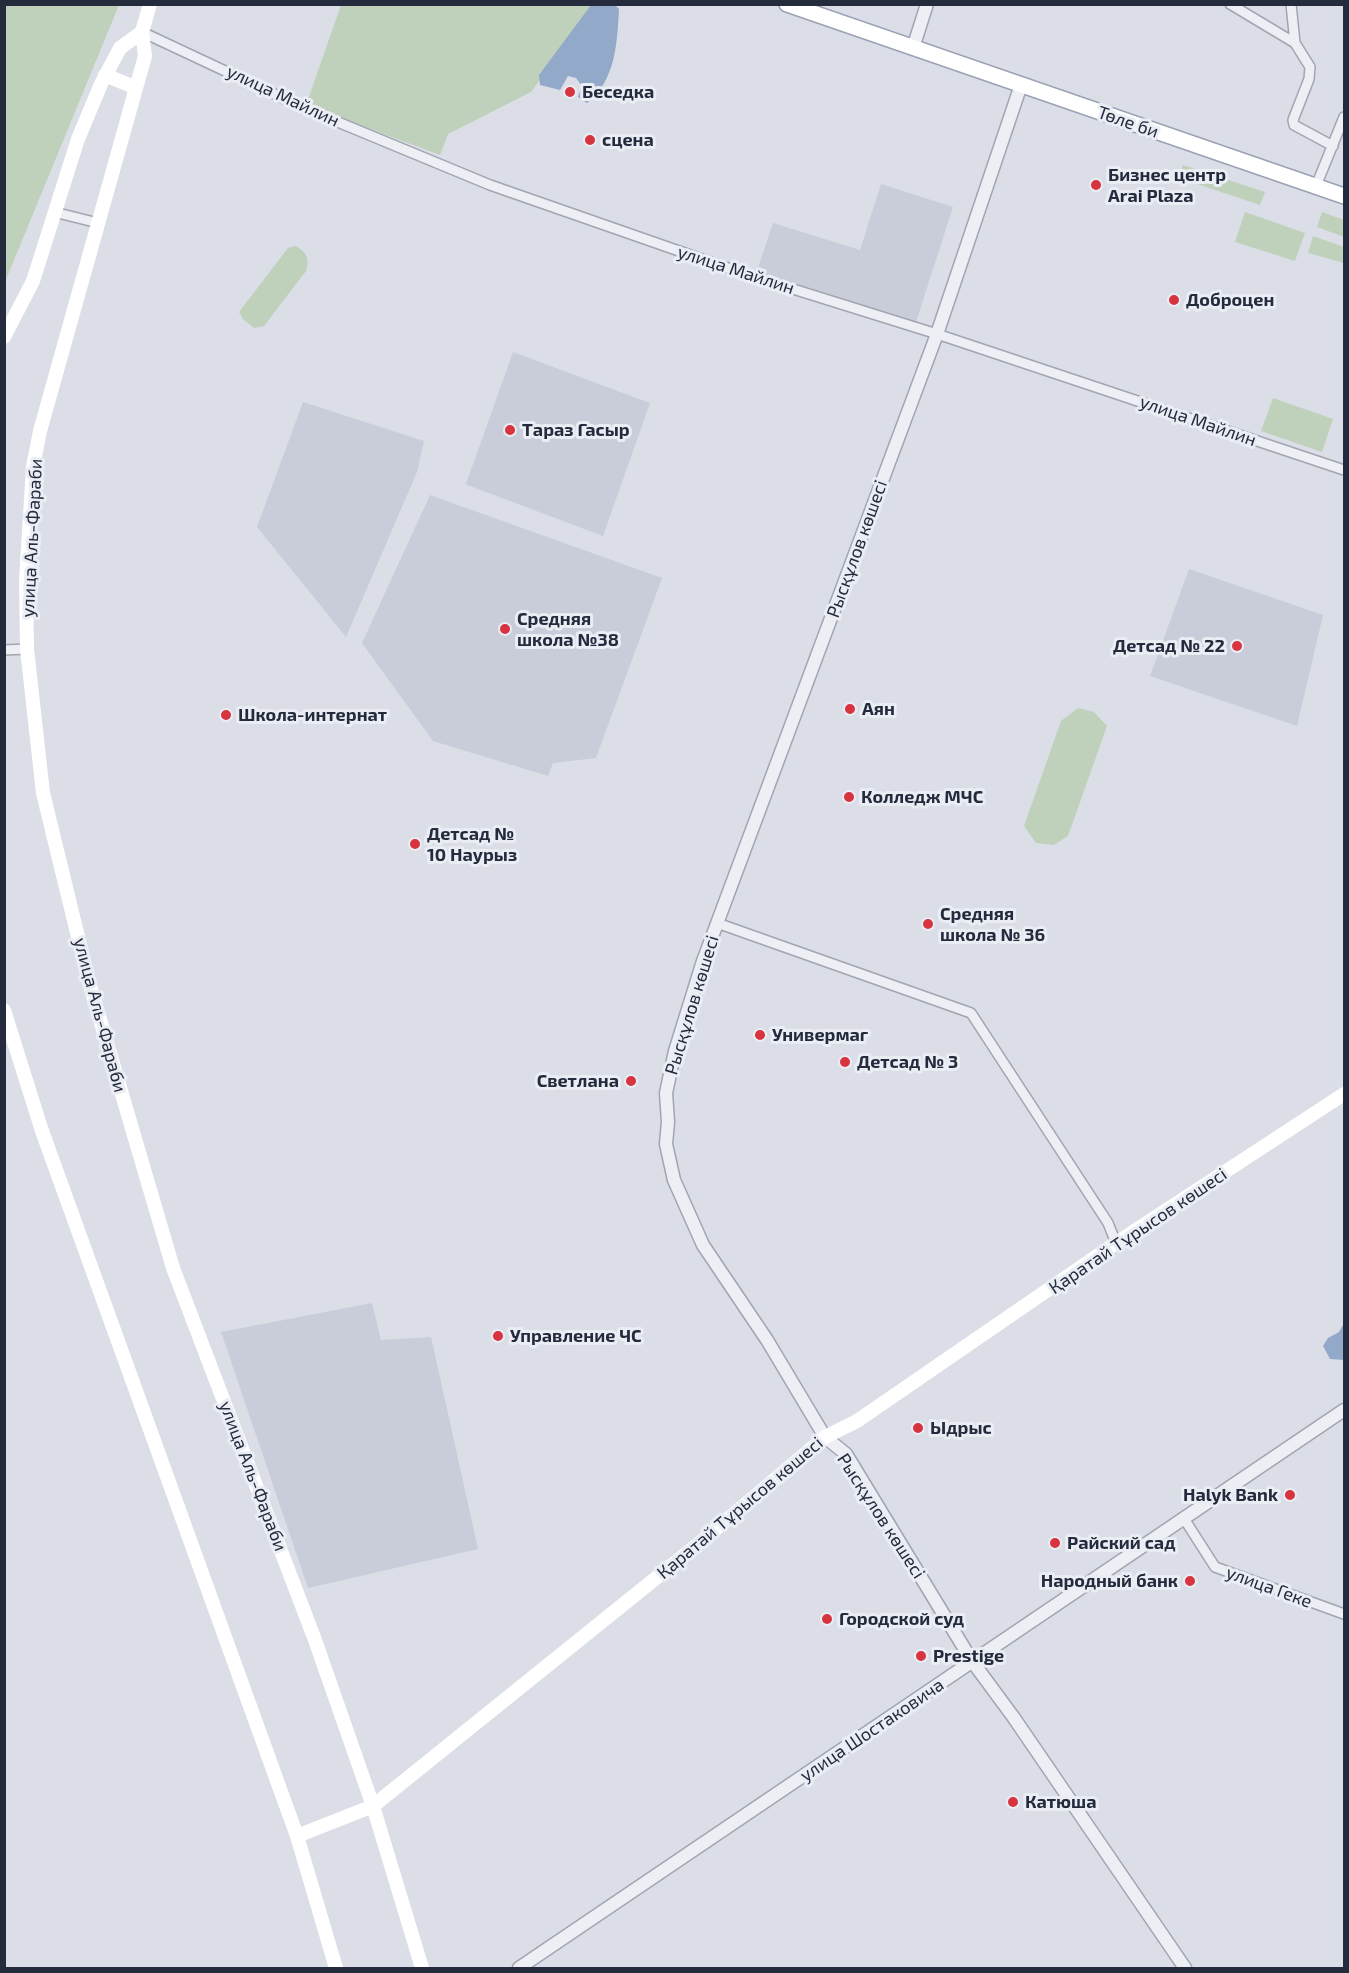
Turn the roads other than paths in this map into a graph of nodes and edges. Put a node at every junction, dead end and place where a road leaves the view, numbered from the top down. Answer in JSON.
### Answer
{"nodes":[{"id":1,"x":150,"y":4,"type":"edge"},
{"id":2,"x":787,"y":4,"type":"edge"},
{"id":3,"x":927,"y":4,"type":"edge"},
{"id":4,"x":1230,"y":4,"type":"edge"},
{"id":5,"x":1291,"y":4,"type":"edge"},
{"id":6,"x":142,"y":32,"type":"junction"},
{"id":7,"x":1295,"y":43,"type":"junction"},
{"id":8,"x":913,"y":48,"type":"junction"},
{"id":9,"x":105,"y":75,"type":"junction"},
{"id":10,"x":1021,"y":85,"type":"junction"},
{"id":11,"x":135,"y":87,"type":"junction"},
{"id":12,"x":1344,"y":117,"type":"edge"},
{"id":13,"x":1333,"y":146,"type":"junction"},
{"id":14,"x":1316,"y":186,"type":"junction"},
{"id":15,"x":1344,"y":196,"type":"edge"},
{"id":16,"x":54,"y":212,"type":"junction"},
{"id":17,"x":98,"y":223,"type":"junction"},
{"id":18,"x":937,"y":334,"type":"junction"},
{"id":19,"x":4,"y":337,"type":"edge"},
{"id":20,"x":1344,"y":470,"type":"edge"},
{"id":21,"x":27,"y":649,"type":"junction"},
{"id":22,"x":4,"y":650,"type":"edge"},
{"id":23,"x":717,"y":923,"type":"junction"},
{"id":24,"x":4,"y":1010,"type":"edge"},
{"id":25,"x":1344,"y":1094,"type":"edge"},
{"id":26,"x":1116,"y":1243,"type":"junction"},
{"id":27,"x":1344,"y":1410,"type":"edge"},
{"id":28,"x":825,"y":1437,"type":"junction"},
{"id":29,"x":1183,"y":1517,"type":"junction"},
{"id":30,"x":1344,"y":1614,"type":"edge"},
{"id":31,"x":972,"y":1661,"type":"junction"},
{"id":32,"x":373,"y":1806,"type":"junction"},
{"id":33,"x":297,"y":1836,"type":"junction"},
{"id":34,"x":336,"y":1968,"type":"edge"},
{"id":35,"x":422,"y":1968,"type":"edge"},
{"id":36,"x":519,"y":1968,"type":"edge"},
{"id":37,"x":1185,"y":1968,"type":"edge"}],
"edges":[{"from":1,"to":6,"type":"main road","name":"улица Аль-Фараби"},
{"from":2,"to":8,"type":"main road","name":"Төле би"},
{"from":3,"to":8,"type":"street"},
{"from":4,"to":7,"type":"street"},
{"from":5,"to":7,"type":"street"},
{"from":6,"to":9,"type":"main road"},
{"from":6,"to":11,"type":"main road","name":"улица Аль-Фараби"},
{"from":6,"to":18,"type":"street","name":"улица Майлин"},
{"from":7,"to":13,"type":"street"},
{"from":8,"to":10,"type":"main road","name":"Төле би"},
{"from":9,"to":11,"type":"main road"},
{"from":9,"to":16,"type":"main road"},
{"from":10,"to":14,"type":"main road","name":"Төле би"},
{"from":10,"to":18,"type":"street","name":"Рысқұлов көшесі"},
{"from":11,"to":17,"type":"main road","name":"улица Аль-Фараби"},
{"from":12,"to":13,"type":"street"},
{"from":13,"to":14,"type":"street"},
{"from":14,"to":15,"type":"main road","name":"Төле би"},
{"from":16,"to":17,"type":"street"},
{"from":16,"to":19,"type":"main road"},
{"from":17,"to":21,"type":"main road","name":"улица Аль-Фараби"},
{"from":18,"to":20,"type":"street","name":"улица Майлин"},
{"from":18,"to":23,"type":"street","name":"Рысқұлов көшесі"},
{"from":21,"to":22,"type":"street"},
{"from":21,"to":32,"type":"main road","name":"улица Аль-Фараби"},
{"from":23,"to":26,"type":"street"},
{"from":23,"to":28,"type":"street","name":"Рысқұлов көшесі"},
{"from":24,"to":33,"type":"main road"},
{"from":25,"to":26,"type":"main road","name":"Қаратай Тұрысов көшесі"},
{"from":26,"to":28,"type":"main road","name":"Қаратай Тұрысов көшесі"},
{"from":27,"to":29,"type":"street","name":"улица Шостаковича"},
{"from":28,"to":31,"type":"street","name":"Рысқұлов көшесі"},
{"from":28,"to":32,"type":"main road","name":"Қаратай Тұрысов көшесі"},
{"from":29,"to":30,"type":"street","name":"улица Геке"},
{"from":29,"to":31,"type":"street","name":"улица Шостаковича"},
{"from":31,"to":36,"type":"street","name":"улица Шостаковича"},
{"from":31,"to":37,"type":"street","name":"Рысқұлов көшесі"},
{"from":32,"to":33,"type":"main road","name":"Қаратай Тұрысов көшесі"},
{"from":32,"to":35,"type":"main road","name":"улица Аль-Фараби"},
{"from":33,"to":34,"type":"main road"}]}
